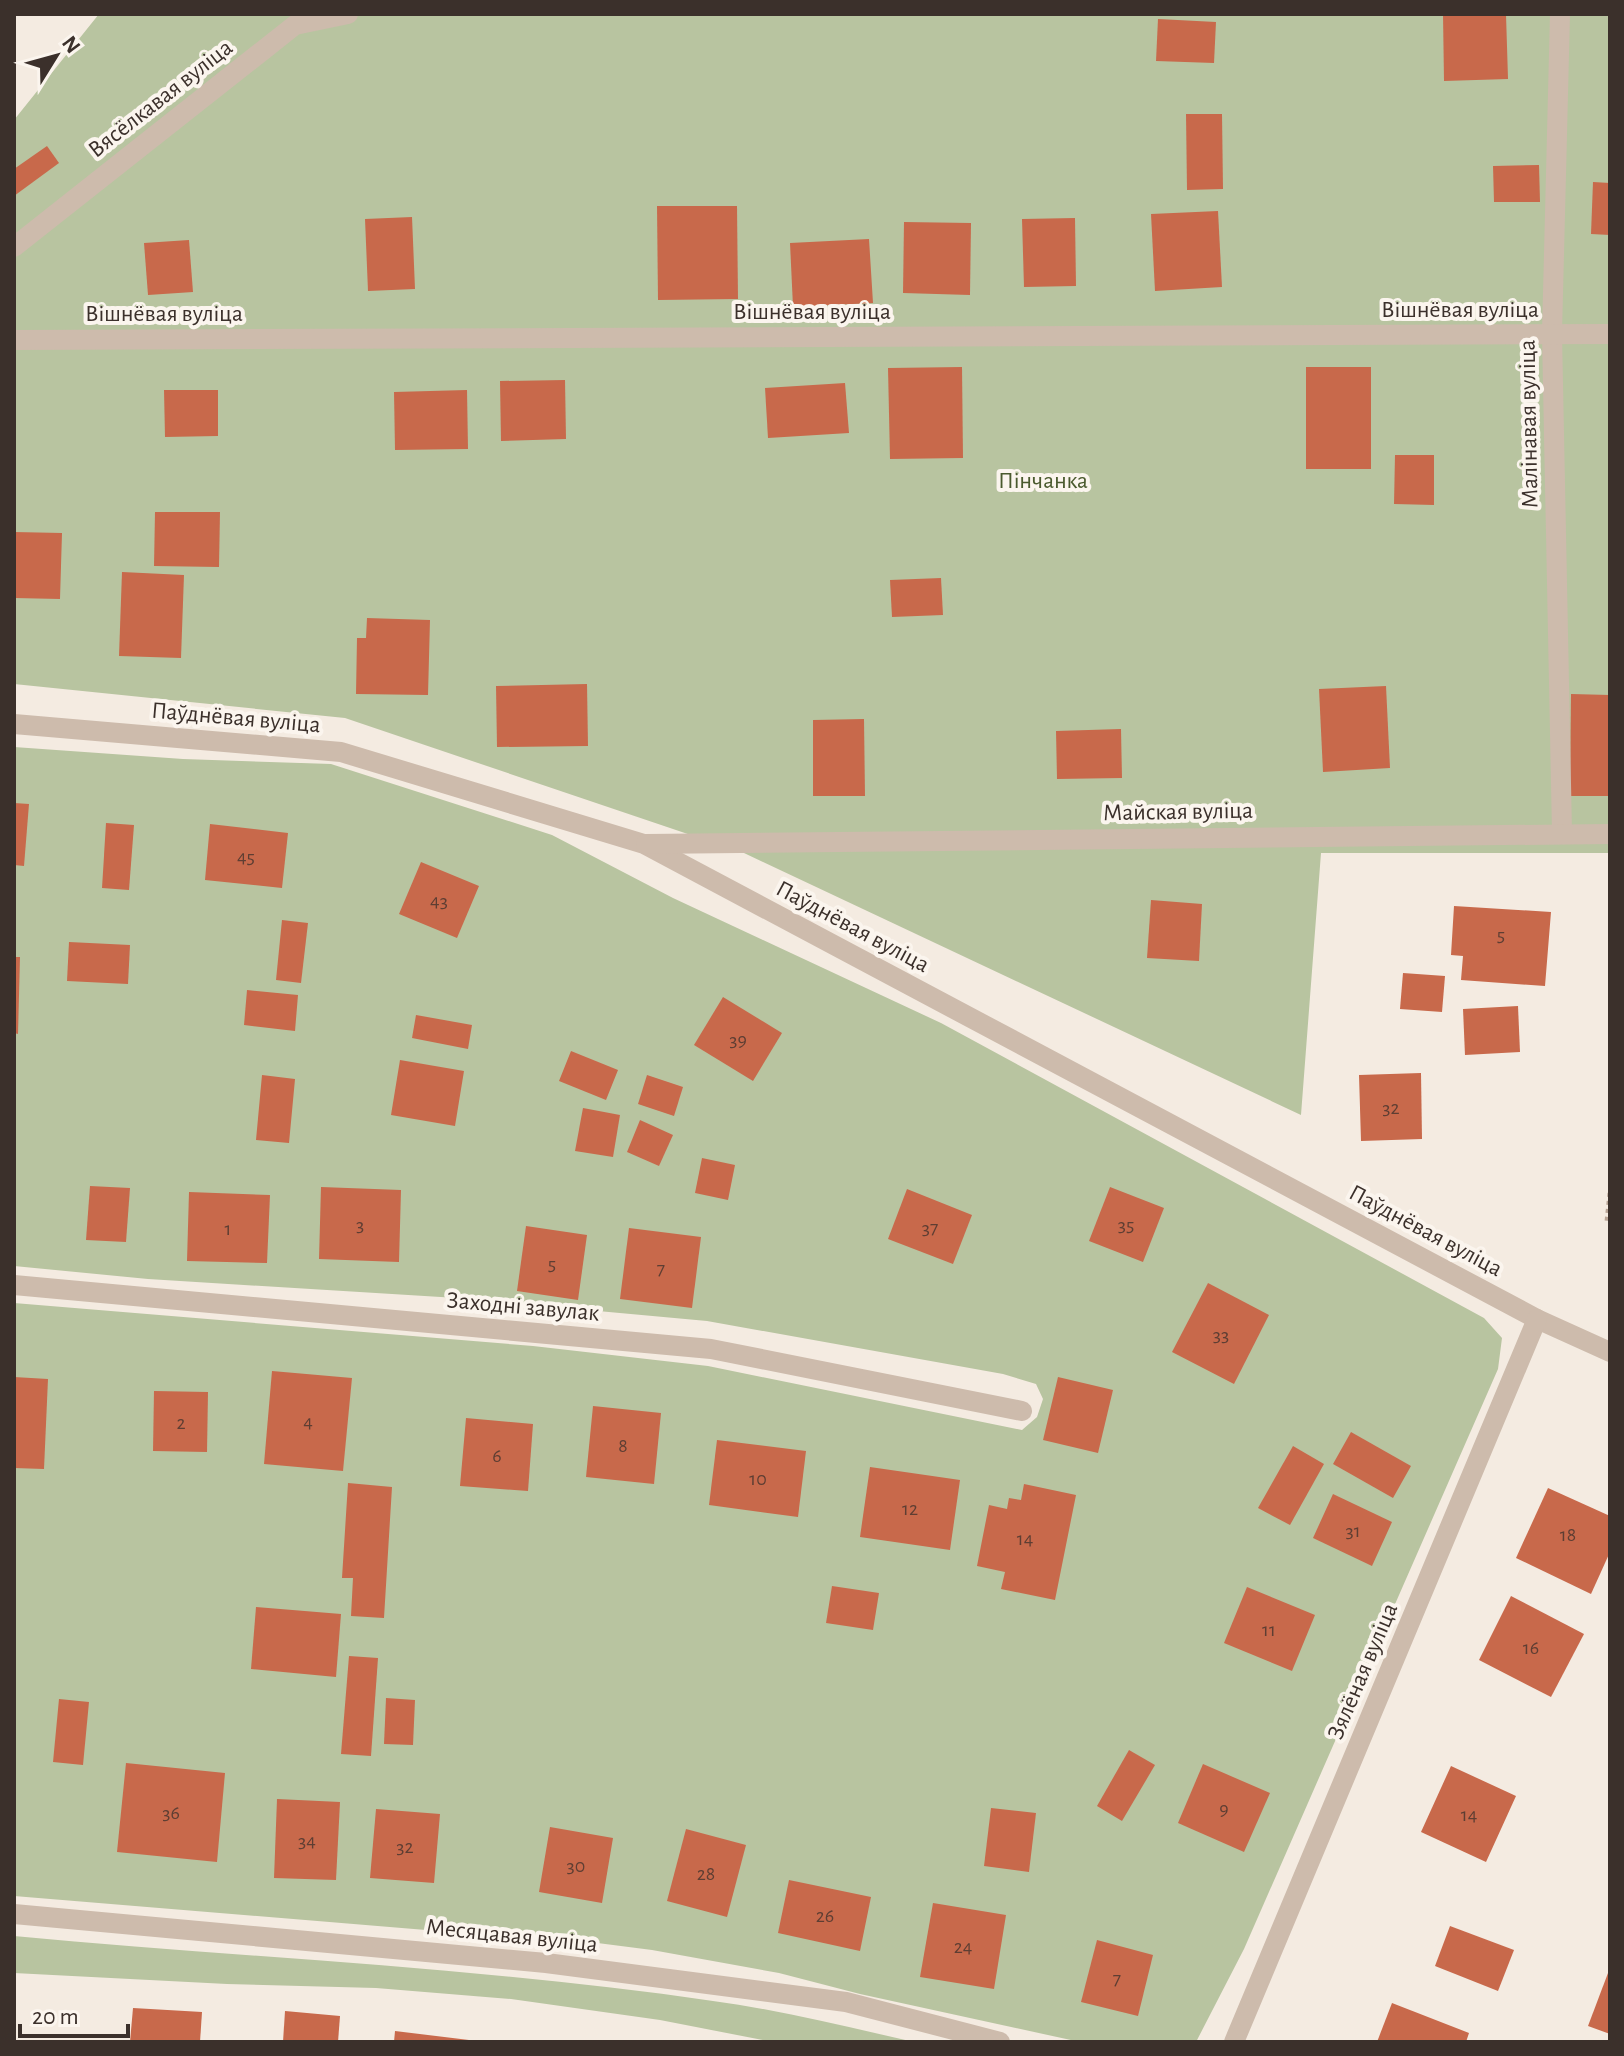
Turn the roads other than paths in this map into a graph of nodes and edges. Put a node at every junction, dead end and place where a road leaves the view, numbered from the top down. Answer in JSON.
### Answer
{"nodes":[{"id":1,"x":348,"y":14,"type":"edge"},
{"id":2,"x":1560,"y":14,"type":"edge"},
{"id":3,"x":14,"y":247,"type":"edge"},
{"id":4,"x":1552,"y":334,"type":"junction"},
{"id":5,"x":1610,"y":334,"type":"edge"},
{"id":6,"x":14,"y":340,"type":"edge"},
{"id":7,"x":14,"y":724,"type":"edge"},
{"id":8,"x":1562,"y":833,"type":"junction"},
{"id":9,"x":1610,"y":834,"type":"edge"},
{"id":10,"x":644,"y":844,"type":"junction"},
{"id":11,"x":14,"y":1285,"type":"edge"},
{"id":12,"x":1537,"y":1319,"type":"junction"},
{"id":13,"x":1610,"y":1352,"type":"edge"},
{"id":14,"x":1022,"y":1411,"type":"dead end"},
{"id":15,"x":14,"y":1914,"type":"edge"},
{"id":16,"x":1000,"y":2042,"type":"edge"},
{"id":17,"x":1234,"y":2042,"type":"edge"}],
"edges":[{"from":1,"to":3,"type":"street","name":"Вясёлкавая вуліца"},
{"from":2,"to":4,"type":"street","name":"Малінавая вуліца"},
{"from":4,"to":5,"type":"street","name":"Вішнёвая вуліца"},
{"from":4,"to":6,"type":"street","name":"Вішнёвая вуліца"},
{"from":4,"to":8,"type":"street","name":"Малінавая вуліца"},
{"from":7,"to":10,"type":"street","name":"Паўднёвая вуліца"},
{"from":8,"to":9,"type":"street","name":"Майская вуліца"},
{"from":8,"to":10,"type":"street","name":"Майская вуліца"},
{"from":10,"to":12,"type":"street","name":"Паўднёвая вуліца"},
{"from":11,"to":14,"type":"street","name":"Заходні завулак"},
{"from":12,"to":13,"type":"street","name":"Паўднёвая вуліца"},
{"from":12,"to":17,"type":"street","name":"Зялёная вуліца"},
{"from":15,"to":16,"type":"street","name":"Месяцавая вуліца"}]}
